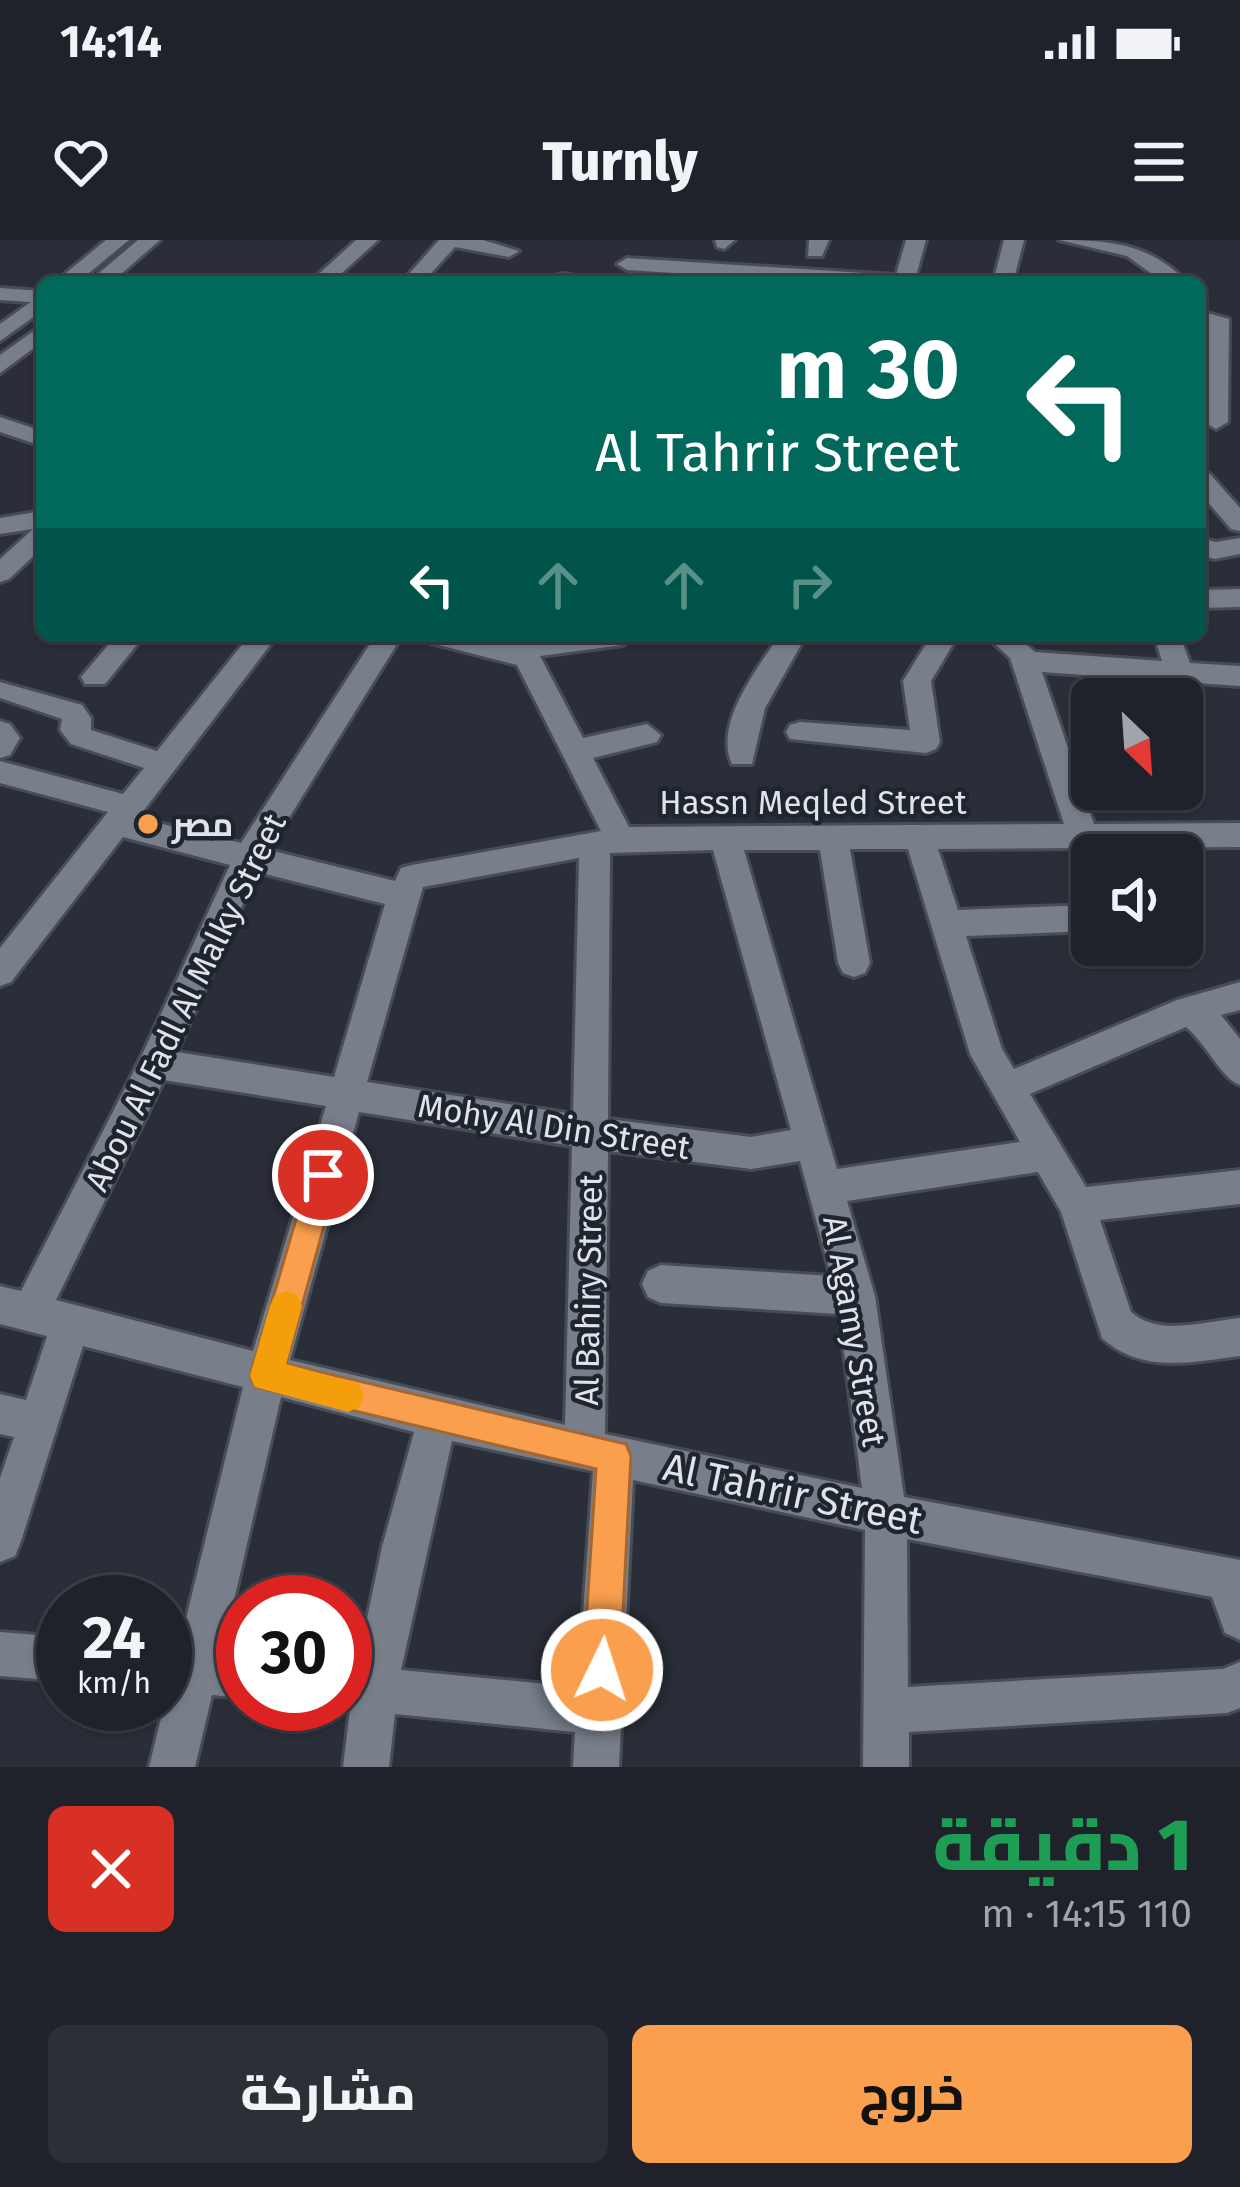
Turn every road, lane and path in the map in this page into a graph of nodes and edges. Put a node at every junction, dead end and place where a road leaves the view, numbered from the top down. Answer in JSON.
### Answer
{"nodes":[{"id":1,"x":119,"y":240,"type":"edge"},
{"id":2,"x":150,"y":240,"type":"edge"},
{"id":3,"x":335,"y":240,"type":"edge"},
{"id":4,"x":451,"y":240,"type":"edge"},
{"id":5,"x":638,"y":240,"type":"edge"},
{"id":6,"x":916,"y":240,"type":"edge"},
{"id":7,"x":1014,"y":240,"type":"edge"},
{"id":8,"x":1070,"y":240,"type":"edge"},
{"id":9,"x":364,"y":243,"type":"edge"},
{"id":10,"x":1120,"y":248,"type":"junction"},
{"id":11,"x":509,"y":254,"type":"edge"},
{"id":12,"x":1114,"y":272,"type":"dead end"},
{"id":13,"x":625,"y":273,"type":"edge"},
{"id":14,"x":690,"y":275,"type":"edge"},
{"id":15,"x":72,"y":276,"type":"edge"},
{"id":16,"x":107,"y":276,"type":"edge"},
{"id":17,"x":327,"y":276,"type":"edge"},
{"id":18,"x":418,"y":276,"type":"edge"},
{"id":19,"x":735,"y":276,"type":"edge"},
{"id":20,"x":905,"y":276,"type":"edge"},
{"id":21,"x":1005,"y":276,"type":"edge"},
{"id":22,"x":1169,"y":276,"type":"edge"},
{"id":23,"x":0,"y":294,"type":"edge"},
{"id":24,"x":36,"y":297,"type":"edge"},
{"id":25,"x":36,"y":303,"type":"edge"},
{"id":26,"x":1216,"y":319,"type":"edge"},
{"id":27,"x":0,"y":335,"type":"edge"},
{"id":28,"x":36,"y":336,"type":"edge"},
{"id":29,"x":0,"y":366,"type":"edge"},
{"id":30,"x":1218,"y":421,"type":"edge"},
{"id":31,"x":0,"y":424,"type":"edge"},
{"id":32,"x":36,"y":437,"type":"edge"},
{"id":33,"x":1206,"y":481,"type":"edge"},
{"id":34,"x":1206,"y":483,"type":"edge"},
{"id":35,"x":1240,"y":483,"type":"edge"},
{"id":36,"x":36,"y":520,"type":"edge"},
{"id":37,"x":1240,"y":523,"type":"edge"},
{"id":38,"x":0,"y":526,"type":"edge"},
{"id":39,"x":1240,"y":546,"type":"edge"},
{"id":40,"x":1206,"y":548,"type":"edge"},
{"id":41,"x":1240,"y":598,"type":"edge"},
{"id":42,"x":1206,"y":599,"type":"edge"},
{"id":43,"x":126,"y":642,"type":"edge"},
{"id":44,"x":260,"y":642,"type":"edge"},
{"id":45,"x":385,"y":642,"type":"edge"},
{"id":46,"x":482,"y":642,"type":"edge"},
{"id":47,"x":573,"y":642,"type":"edge"},
{"id":48,"x":789,"y":642,"type":"edge"},
{"id":49,"x":941,"y":642,"type":"edge"},
{"id":50,"x":1008,"y":642,"type":"edge"},
{"id":51,"x":1080,"y":642,"type":"edge"},
{"id":52,"x":1169,"y":642,"type":"edge"},
{"id":53,"x":524,"y":648,"type":"edge"},
{"id":54,"x":1024,"y":661,"type":"junction"},
{"id":55,"x":1082,"y":665,"type":"junction"},
{"id":56,"x":1179,"y":671,"type":"junction"},
{"id":57,"x":1240,"y":676,"type":"edge"},
{"id":58,"x":95,"y":677,"type":"dead end"},
{"id":59,"x":7,"y":691,"type":"dead end"},
{"id":60,"x":0,"y":731,"type":"edge"},
{"id":61,"x":800,"y":732,"type":"dead end"},
{"id":62,"x":647,"y":735,"type":"dead end"},
{"id":63,"x":0,"y":747,"type":"edge"},
{"id":64,"x":574,"y":751,"type":"junction"},
{"id":65,"x":742,"y":756,"type":"dead end"},
{"id":66,"x":164,"y":764,"type":"junction"},
{"id":67,"x":0,"y":772,"type":"edge"},
{"id":68,"x":123,"y":816,"type":"junction"},
{"id":69,"x":1082,"y":834,"type":"edge"},
{"id":70,"x":1240,"y":835,"type":"edge"},
{"id":71,"x":1071,"y":836,"type":"edge"},
{"id":72,"x":920,"y":837,"type":"junction"},
{"id":73,"x":724,"y":838,"type":"junction"},
{"id":74,"x":833,"y":838,"type":"junction"},
{"id":75,"x":607,"y":840,"type":"junction"},
{"id":76,"x":1203,"y":840,"type":"edge"},
{"id":77,"x":248,"y":858,"type":"junction"},
{"id":78,"x":403,"y":896,"type":"junction"},
{"id":79,"x":1071,"y":919,"type":"edge"},
{"id":80,"x":944,"y":924,"type":"junction"},
{"id":81,"x":854,"y":963,"type":"dead end"},
{"id":82,"x":0,"y":972,"type":"edge"},
{"id":83,"x":1240,"y":996,"type":"edge"},
{"id":84,"x":1189,"y":1010,"type":"junction"},
{"id":85,"x":155,"y":1064,"type":"junction"},
{"id":86,"x":1240,"y":1070,"type":"edge"},
{"id":87,"x":1005,"y":1089,"type":"junction"},
{"id":88,"x":346,"y":1095,"type":"junction"},
{"id":89,"x":590,"y":1133,"type":"junction"},
{"id":90,"x":812,"y":1143,"type":"junction"},
{"id":91,"x":1048,"y":1154,"type":"junction"},
{"id":92,"x":828,"y":1187,"type":"junction"},
{"id":93,"x":1240,"y":1187,"type":"edge"},
{"id":94,"x":1077,"y":1205,"type":"junction"},
{"id":95,"x":661,"y":1284,"type":"dead end"},
{"id":96,"x":856,"y":1296,"type":"junction"},
{"id":97,"x":15,"y":1309,"type":"edge"},
{"id":98,"x":70,"y":1323,"type":"junction"},
{"id":99,"x":1240,"y":1337,"type":"edge"},
{"id":100,"x":266,"y":1376,"type":"junction"},
{"id":101,"x":17,"y":1418,"type":"edge"},
{"id":102,"x":438,"y":1418,"type":"junction"},
{"id":103,"x":600,"y":1453,"type":"junction"},
{"id":104,"x":886,"y":1514,"type":"junction"},
{"id":105,"x":0,"y":1540,"type":"edge"},
{"id":106,"x":1236,"y":1593,"type":"edge"},
{"id":107,"x":192,"y":1629,"type":"edge"},
{"id":108,"x":372,"y":1644,"type":"edge"},
{"id":109,"x":0,"y":1654,"type":"edge"},
{"id":110,"x":36,"y":1657,"type":"edge"},
{"id":111,"x":1240,"y":1684,"type":"edge"},
{"id":112,"x":372,"y":1689,"type":"edge"},
{"id":113,"x":886,"y":1711,"type":"junction"},
{"id":114,"x":599,"y":1712,"type":"junction"},
{"id":115,"x":175,"y":1731,"type":"edge"},
{"id":116,"x":363,"y":1731,"type":"edge"},
{"id":117,"x":172,"y":1767,"type":"edge"},
{"id":118,"x":366,"y":1767,"type":"edge"},
{"id":119,"x":596,"y":1767,"type":"edge"},
{"id":120,"x":886,"y":1767,"type":"edge"}],
"edges":[{"from":1,"to":15,"type":"street"},
{"from":2,"to":16,"type":"street"},
{"from":3,"to":9,"type":"street"},
{"from":4,"to":11,"type":"street"},
{"from":4,"to":18,"type":"street"},
{"from":5,"to":13,"type":"street"},
{"from":6,"to":20,"type":"street"},
{"from":7,"to":21,"type":"street"},
{"from":8,"to":10,"type":"street"},
{"from":9,"to":17,"type":"street"},
{"from":10,"to":12,"type":"street"},
{"from":10,"to":22,"type":"street"},
{"from":13,"to":14,"type":"street"},
{"from":14,"to":19,"type":"street"},
{"from":23,"to":24,"type":"street"},
{"from":25,"to":27,"type":"street"},
{"from":26,"to":30,"type":"street"},
{"from":28,"to":29,"type":"street"},
{"from":31,"to":32,"type":"street"},
{"from":33,"to":35,"type":"street"},
{"from":34,"to":37,"type":"street"},
{"from":36,"to":38,"type":"street"},
{"from":39,"to":40,"type":"street"},
{"from":41,"to":42,"type":"street"},
{"from":43,"to":58,"type":"street"},
{"from":44,"to":66,"type":"street"},
{"from":45,"to":77,"type":"street","name":"Abou Al Fadl Al Malky Street"},
{"from":46,"to":53,"type":"street"},
{"from":47,"to":53,"type":"street"},
{"from":48,"to":65,"type":"street"},
{"from":49,"to":61,"type":"street"},
{"from":50,"to":54,"type":"street"},
{"from":51,"to":55,"type":"street"},
{"from":52,"to":56,"type":"street"},
{"from":53,"to":64,"type":"street"},
{"from":54,"to":55,"type":"street"},
{"from":54,"to":69,"type":"street"},
{"from":55,"to":56,"type":"street"},
{"from":56,"to":57,"type":"street"},
{"from":59,"to":66,"type":"street"},
{"from":60,"to":63,"type":"street"},
{"from":62,"to":64,"type":"street"},
{"from":64,"to":75,"type":"street"},
{"from":66,"to":68,"type":"street"},
{"from":67,"to":68,"type":"street"},
{"from":68,"to":77,"type":"street"},
{"from":68,"to":82,"type":"street"},
{"from":70,"to":76,"type":"street","name":"Hassn Meqled Street"},
{"from":71,"to":72,"type":"street","name":"Hassn Meqled Street"},
{"from":72,"to":74,"type":"street","name":"Hassn Meqled Street"},
{"from":72,"to":80,"type":"street"},
{"from":73,"to":74,"type":"street","name":"Hassn Meqled Street"},
{"from":73,"to":75,"type":"street","name":"Hassn Meqled Street"},
{"from":73,"to":90,"type":"street","name":"Al Agamy Street"},
{"from":74,"to":81,"type":"street"},
{"from":75,"to":78,"type":"street","name":"Hassn Meqled Street"},
{"from":75,"to":89,"type":"street","name":"Al Bahiry Street"},
{"from":77,"to":78,"type":"street"},
{"from":77,"to":85,"type":"street","name":"Abou Al Fadl Al Malky Street"},
{"from":78,"to":88,"type":"street"},
{"from":79,"to":80,"type":"street"},
{"from":80,"to":87,"type":"street"},
{"from":83,"to":84,"type":"street"},
{"from":84,"to":86,"type":"street"},
{"from":84,"to":87,"type":"street"},
{"from":85,"to":88,"type":"street","name":"Mohy Al Din Street"},
{"from":85,"to":97,"type":"street","name":"Abou Al Fadl Al Malky Street"},
{"from":87,"to":91,"type":"street"},
{"from":88,"to":89,"type":"street","name":"Mohy Al Din Street"},
{"from":88,"to":100,"type":"street"},
{"from":89,"to":90,"type":"street","name":"Mohy Al Din Street"},
{"from":89,"to":103,"type":"street","name":"Al Bahiry Street"},
{"from":90,"to":92,"type":"street","name":"Al Agamy Street"},
{"from":91,"to":92,"type":"street"},
{"from":91,"to":94,"type":"street"},
{"from":92,"to":96,"type":"street","name":"Al Agamy Street"},
{"from":93,"to":94,"type":"street"},
{"from":94,"to":99,"type":"street"},
{"from":95,"to":96,"type":"street"},
{"from":96,"to":104,"type":"street","name":"Al Agamy Street"},
{"from":97,"to":98,"type":"street","name":"Al Tahrir Street"},
{"from":98,"to":100,"type":"street","name":"Al Tahrir Street"},
{"from":98,"to":101,"type":"street"},
{"from":100,"to":102,"type":"street","name":"Al Tahrir Street"},
{"from":100,"to":107,"type":"street"},
{"from":101,"to":105,"type":"street"},
{"from":102,"to":103,"type":"street","name":"Al Tahrir Street"},
{"from":102,"to":108,"type":"street"},
{"from":103,"to":104,"type":"street","name":"Al Tahrir Street"},
{"from":103,"to":114,"type":"street","name":"Al Bahiry Street"},
{"from":104,"to":106,"type":"street","name":"Al Tahrir Street"},
{"from":104,"to":113,"type":"street","name":"Al Agamy Street"},
{"from":109,"to":110,"type":"street"},
{"from":111,"to":113,"type":"street"},
{"from":112,"to":114,"type":"street"},
{"from":113,"to":120,"type":"street","name":"Al Agamy Street"},
{"from":114,"to":119,"type":"street","name":"Al Bahiry Street"},
{"from":115,"to":117,"type":"street"},
{"from":116,"to":118,"type":"street"}]}
